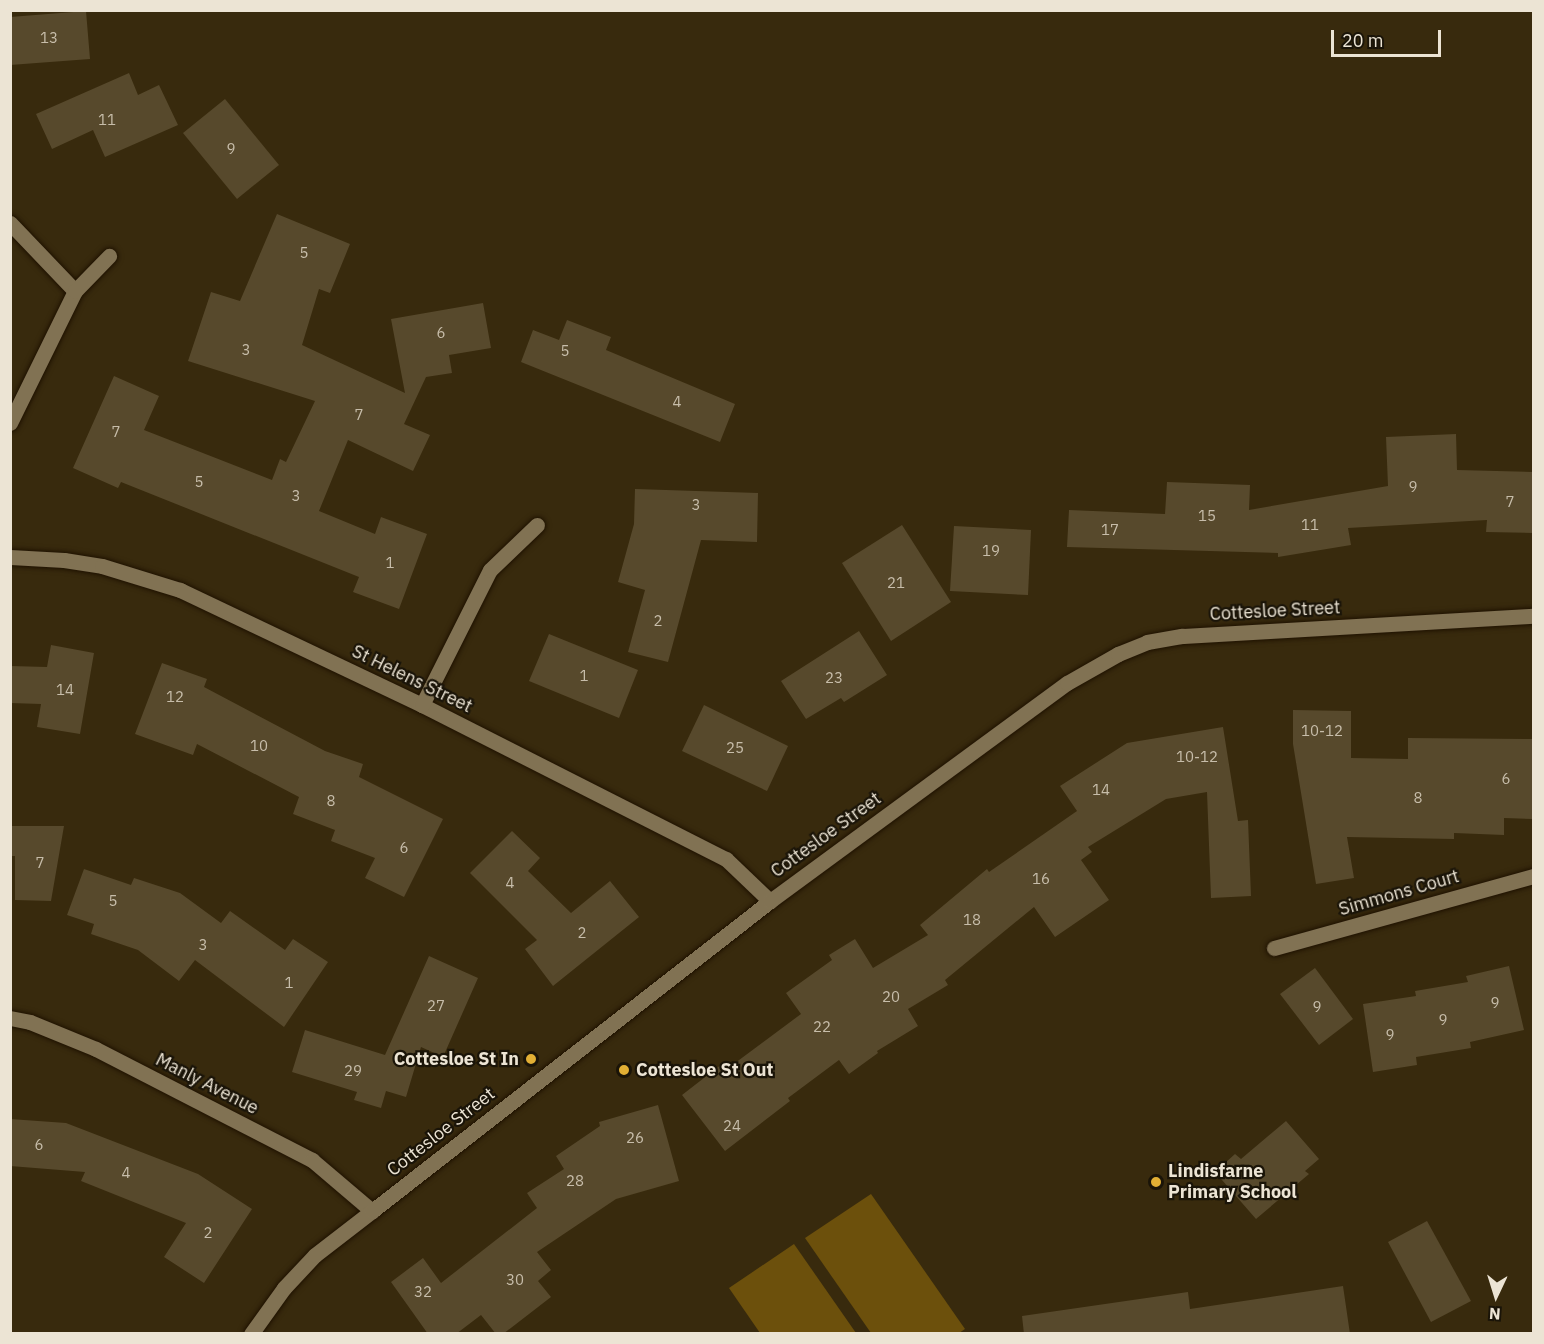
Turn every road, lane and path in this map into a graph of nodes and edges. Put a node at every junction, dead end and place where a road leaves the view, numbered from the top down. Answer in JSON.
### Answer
{"nodes":[{"id":1,"x":10,"y":224,"type":"edge"},
{"id":2,"x":109,"y":256,"type":"dead end"},
{"id":3,"x":75,"y":291,"type":"junction"},
{"id":4,"x":10,"y":423,"type":"edge"},
{"id":5,"x":537,"y":525,"type":"dead end"},
{"id":6,"x":10,"y":557,"type":"edge"},
{"id":7,"x":1533,"y":616,"type":"edge"},
{"id":8,"x":422,"y":705,"type":"junction"},
{"id":9,"x":1533,"y":876,"type":"edge"},
{"id":10,"x":770,"y":901,"type":"junction"},
{"id":11,"x":1274,"y":948,"type":"dead end"},
{"id":12,"x":10,"y":1018,"type":"edge"},
{"id":13,"x":372,"y":1210,"type":"junction"},
{"id":14,"x":251,"y":1334,"type":"edge"}],
"edges":[{"from":1,"to":3,"type":"street"},
{"from":2,"to":3,"type":"street"},
{"from":3,"to":4,"type":"street"},
{"from":5,"to":8,"type":"street"},
{"from":6,"to":8,"type":"street","name":"St Helens Street"},
{"from":7,"to":10,"type":"street","name":"Cottesloe Street"},
{"from":8,"to":10,"type":"street","name":"St Helens Street"},
{"from":9,"to":11,"type":"street","name":"Simmons Court"},
{"from":10,"to":13,"type":"street","name":"Cottesloe Street"},
{"from":12,"to":13,"type":"street","name":"Manly Avenue"},
{"from":13,"to":14,"type":"street","name":"Cottesloe Street"}]}
